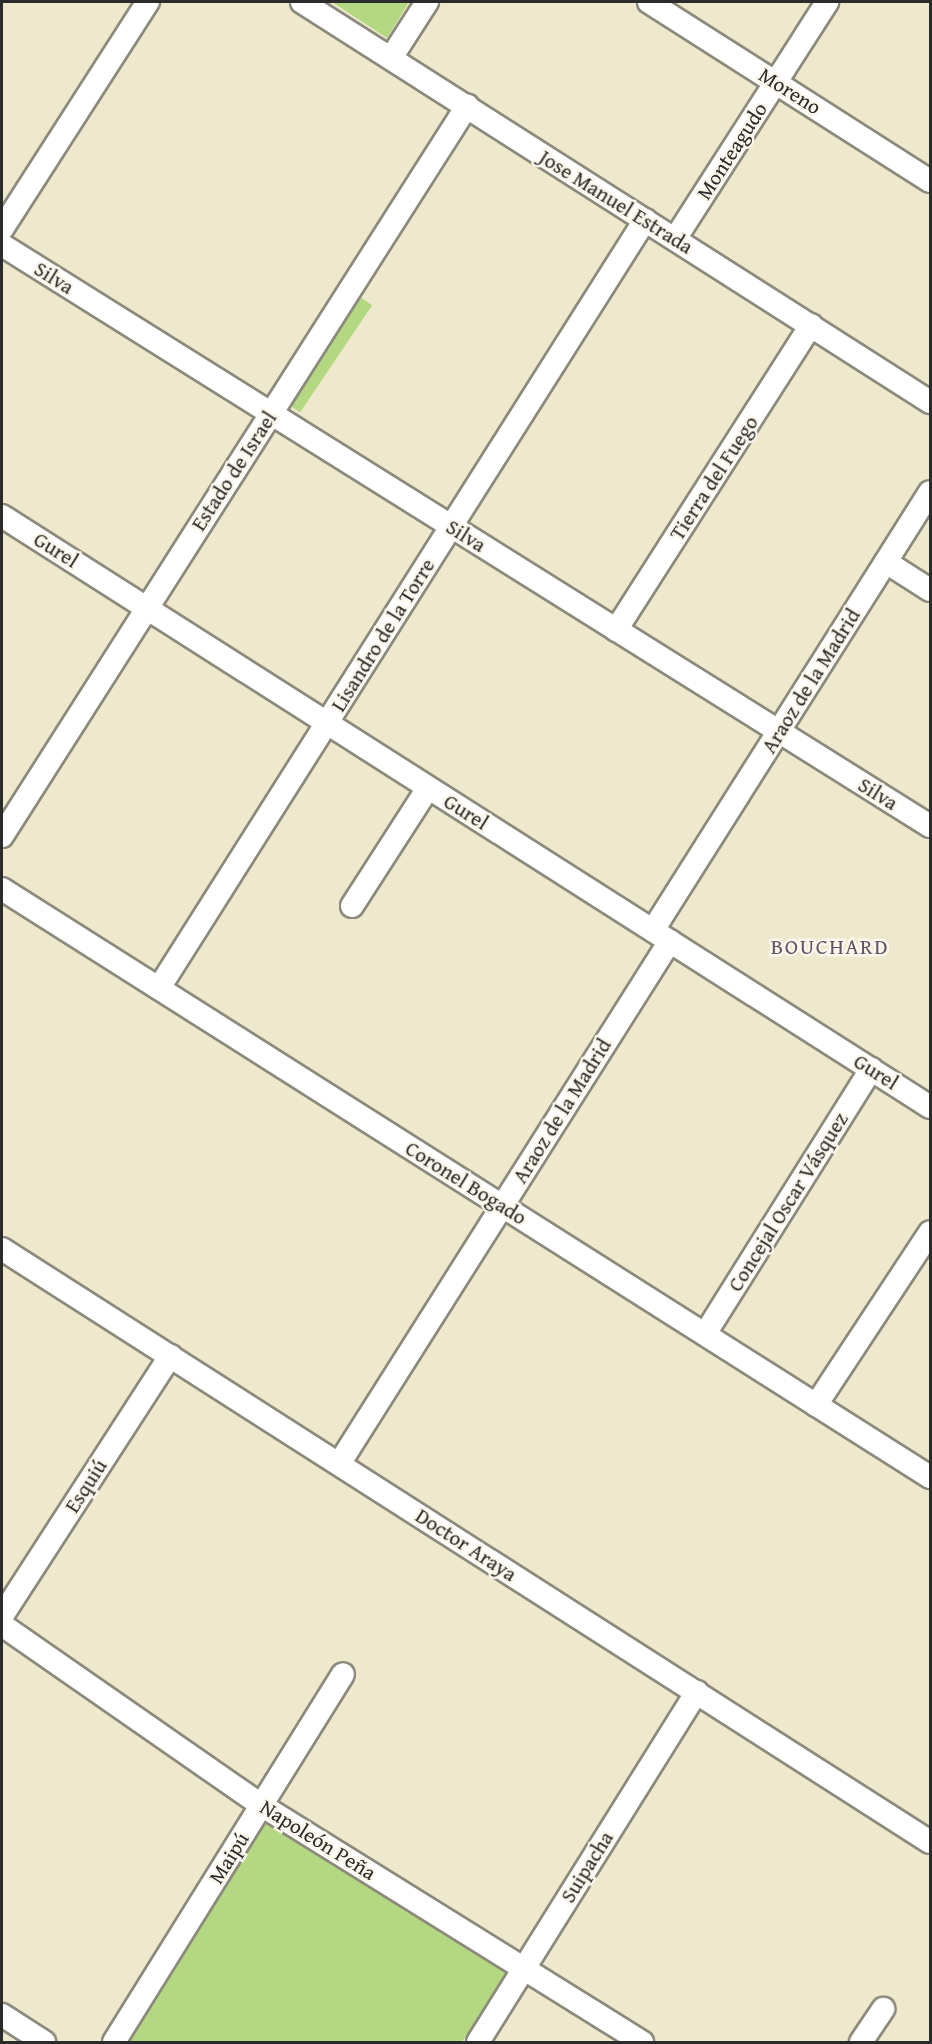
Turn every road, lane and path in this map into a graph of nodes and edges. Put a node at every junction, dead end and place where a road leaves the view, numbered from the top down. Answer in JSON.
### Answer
{"nodes":[{"id":1,"x":148,"y":2,"type":"edge"},
{"id":2,"x":302,"y":2,"type":"edge"},
{"id":3,"x":427,"y":2,"type":"edge"},
{"id":4,"x":648,"y":2,"type":"edge"},
{"id":5,"x":827,"y":2,"type":"edge"},
{"id":6,"x":391,"y":58,"type":"junction"},
{"id":7,"x":775,"y":82,"type":"junction"},
{"id":8,"x":466,"y":106,"type":"junction"},
{"id":9,"x":930,"y":181,"type":"edge"},
{"id":10,"x":645,"y":220,"type":"junction"},
{"id":11,"x":2,"y":229,"type":"edge"},
{"id":12,"x":675,"y":239,"type":"junction"},
{"id":13,"x":2,"y":245,"type":"edge"},
{"id":14,"x":811,"y":325,"type":"junction"},
{"id":15,"x":930,"y":402,"type":"edge"},
{"id":16,"x":271,"y":414,"type":"junction"},
{"id":17,"x":930,"y":492,"type":"edge"},
{"id":18,"x":2,"y":516,"type":"edge"},
{"id":19,"x":451,"y":527,"type":"junction"},
{"id":20,"x":886,"y":562,"type":"junction"},
{"id":21,"x":930,"y":590,"type":"edge"},
{"id":22,"x":147,"y":608,"type":"junction"},
{"id":23,"x":616,"y":630,"type":"junction"},
{"id":24,"x":327,"y":723,"type":"junction"},
{"id":25,"x":779,"y":731,"type":"junction"},
{"id":26,"x":428,"y":788,"type":"junction"},
{"id":27,"x":930,"y":826,"type":"edge"},
{"id":28,"x":2,"y":836,"type":"edge"},
{"id":29,"x":2,"y":889,"type":"edge"},
{"id":30,"x":352,"y":906,"type":"dead end"},
{"id":31,"x":661,"y":936,"type":"junction"},
{"id":32,"x":159,"y":988,"type":"junction"},
{"id":33,"x":872,"y":1069,"type":"junction"},
{"id":34,"x":930,"y":1107,"type":"edge"},
{"id":35,"x":502,"y":1206,"type":"junction"},
{"id":36,"x":930,"y":1232,"type":"edge"},
{"id":37,"x":2,"y":1249,"type":"edge"},
{"id":38,"x":705,"y":1334,"type":"junction"},
{"id":39,"x":170,"y":1356,"type":"junction"},
{"id":40,"x":816,"y":1405,"type":"junction"},
{"id":41,"x":339,"y":1464,"type":"junction"},
{"id":42,"x":930,"y":1477,"type":"edge"},
{"id":43,"x":2,"y":1616,"type":"edge"},
{"id":44,"x":2,"y":1625,"type":"edge"},
{"id":45,"x":343,"y":1674,"type":"dead end"},
{"id":46,"x":697,"y":1692,"type":"junction"},
{"id":47,"x":261,"y":1805,"type":"junction"},
{"id":48,"x":930,"y":1842,"type":"edge"},
{"id":49,"x":525,"y":1966,"type":"junction"},
{"id":50,"x":883,"y":2009,"type":"dead end"},
{"id":51,"x":2,"y":2015,"type":"edge"},
{"id":52,"x":44,"y":2043,"type":"edge"},
{"id":53,"x":114,"y":2043,"type":"edge"},
{"id":54,"x":477,"y":2043,"type":"edge"},
{"id":55,"x":642,"y":2043,"type":"edge"},
{"id":56,"x":861,"y":2043,"type":"edge"}],
"edges":[{"from":1,"to":11,"type":"street"},
{"from":2,"to":6,"type":"street","name":"Jose Manuel Estrada"},
{"from":3,"to":6,"type":"street"},
{"from":4,"to":7,"type":"street","name":"Moreno"},
{"from":5,"to":7,"type":"street","name":"Monteagudo"},
{"from":6,"to":8,"type":"street","name":"Jose Manuel Estrada"},
{"from":7,"to":9,"type":"street","name":"Moreno"},
{"from":7,"to":12,"type":"street","name":"Monteagudo"},
{"from":8,"to":10,"type":"street","name":"Jose Manuel Estrada"},
{"from":8,"to":16,"type":"street","name":"Estado de Israel"},
{"from":10,"to":12,"type":"street","name":"Jose Manuel Estrada"},
{"from":10,"to":19,"type":"street","name":"Lisandro de la Torre"},
{"from":12,"to":14,"type":"street","name":"Jose Manuel Estrada"},
{"from":13,"to":16,"type":"street","name":"Silva"},
{"from":14,"to":15,"type":"street","name":"Jose Manuel Estrada"},
{"from":14,"to":23,"type":"street","name":"Tierra del Fuego"},
{"from":16,"to":19,"type":"street","name":"Silva"},
{"from":16,"to":22,"type":"street","name":"Estado de Israel"},
{"from":17,"to":20,"type":"street","name":"Araoz de la Madrid"},
{"from":18,"to":22,"type":"street","name":"Gurel"},
{"from":19,"to":23,"type":"street","name":"Silva"},
{"from":19,"to":24,"type":"street","name":"Lisandro de la Torre"},
{"from":20,"to":21,"type":"street"},
{"from":20,"to":25,"type":"street","name":"Araoz de la Madrid"},
{"from":22,"to":24,"type":"street","name":"Gurel"},
{"from":22,"to":28,"type":"street","name":"Estado de Israel"},
{"from":23,"to":25,"type":"street","name":"Silva"},
{"from":24,"to":26,"type":"street","name":"Gurel"},
{"from":24,"to":32,"type":"street","name":"Lisandro de la Torre"},
{"from":25,"to":27,"type":"street","name":"Silva"},
{"from":25,"to":31,"type":"street","name":"Araoz de la Madrid"},
{"from":26,"to":30,"type":"street"},
{"from":26,"to":31,"type":"street","name":"Gurel"},
{"from":29,"to":32,"type":"street","name":"Coronel Bogado"},
{"from":31,"to":33,"type":"street","name":"Gurel"},
{"from":31,"to":35,"type":"street","name":"Araoz de la Madrid"},
{"from":32,"to":35,"type":"street","name":"Coronel Bogado"},
{"from":33,"to":34,"type":"street","name":"Gurel"},
{"from":33,"to":38,"type":"street","name":"Concejal Oscar Vásquez"},
{"from":35,"to":38,"type":"street","name":"Coronel Bogado"},
{"from":35,"to":41,"type":"street","name":"Araoz de la Madrid"},
{"from":36,"to":40,"type":"street"},
{"from":37,"to":39,"type":"street","name":"Doctor Araya"},
{"from":38,"to":40,"type":"street","name":"Coronel Bogado"},
{"from":39,"to":41,"type":"street","name":"Doctor Araya"},
{"from":39,"to":43,"type":"street","name":"Esquiú"},
{"from":40,"to":42,"type":"street","name":"Coronel Bogado"},
{"from":41,"to":46,"type":"street","name":"Doctor Araya"},
{"from":44,"to":47,"type":"street","name":"Napoleón Peña"},
{"from":45,"to":47,"type":"street","name":"Maipú"},
{"from":46,"to":48,"type":"street","name":"Doctor Araya"},
{"from":46,"to":49,"type":"street","name":"Suipacha"},
{"from":47,"to":49,"type":"street","name":"Napoleón Peña"},
{"from":47,"to":53,"type":"street","name":"Maipú"},
{"from":49,"to":54,"type":"street","name":"Suipacha"},
{"from":49,"to":55,"type":"street","name":"Napoleón Peña"},
{"from":50,"to":56,"type":"street"},
{"from":51,"to":52,"type":"street"}]}
